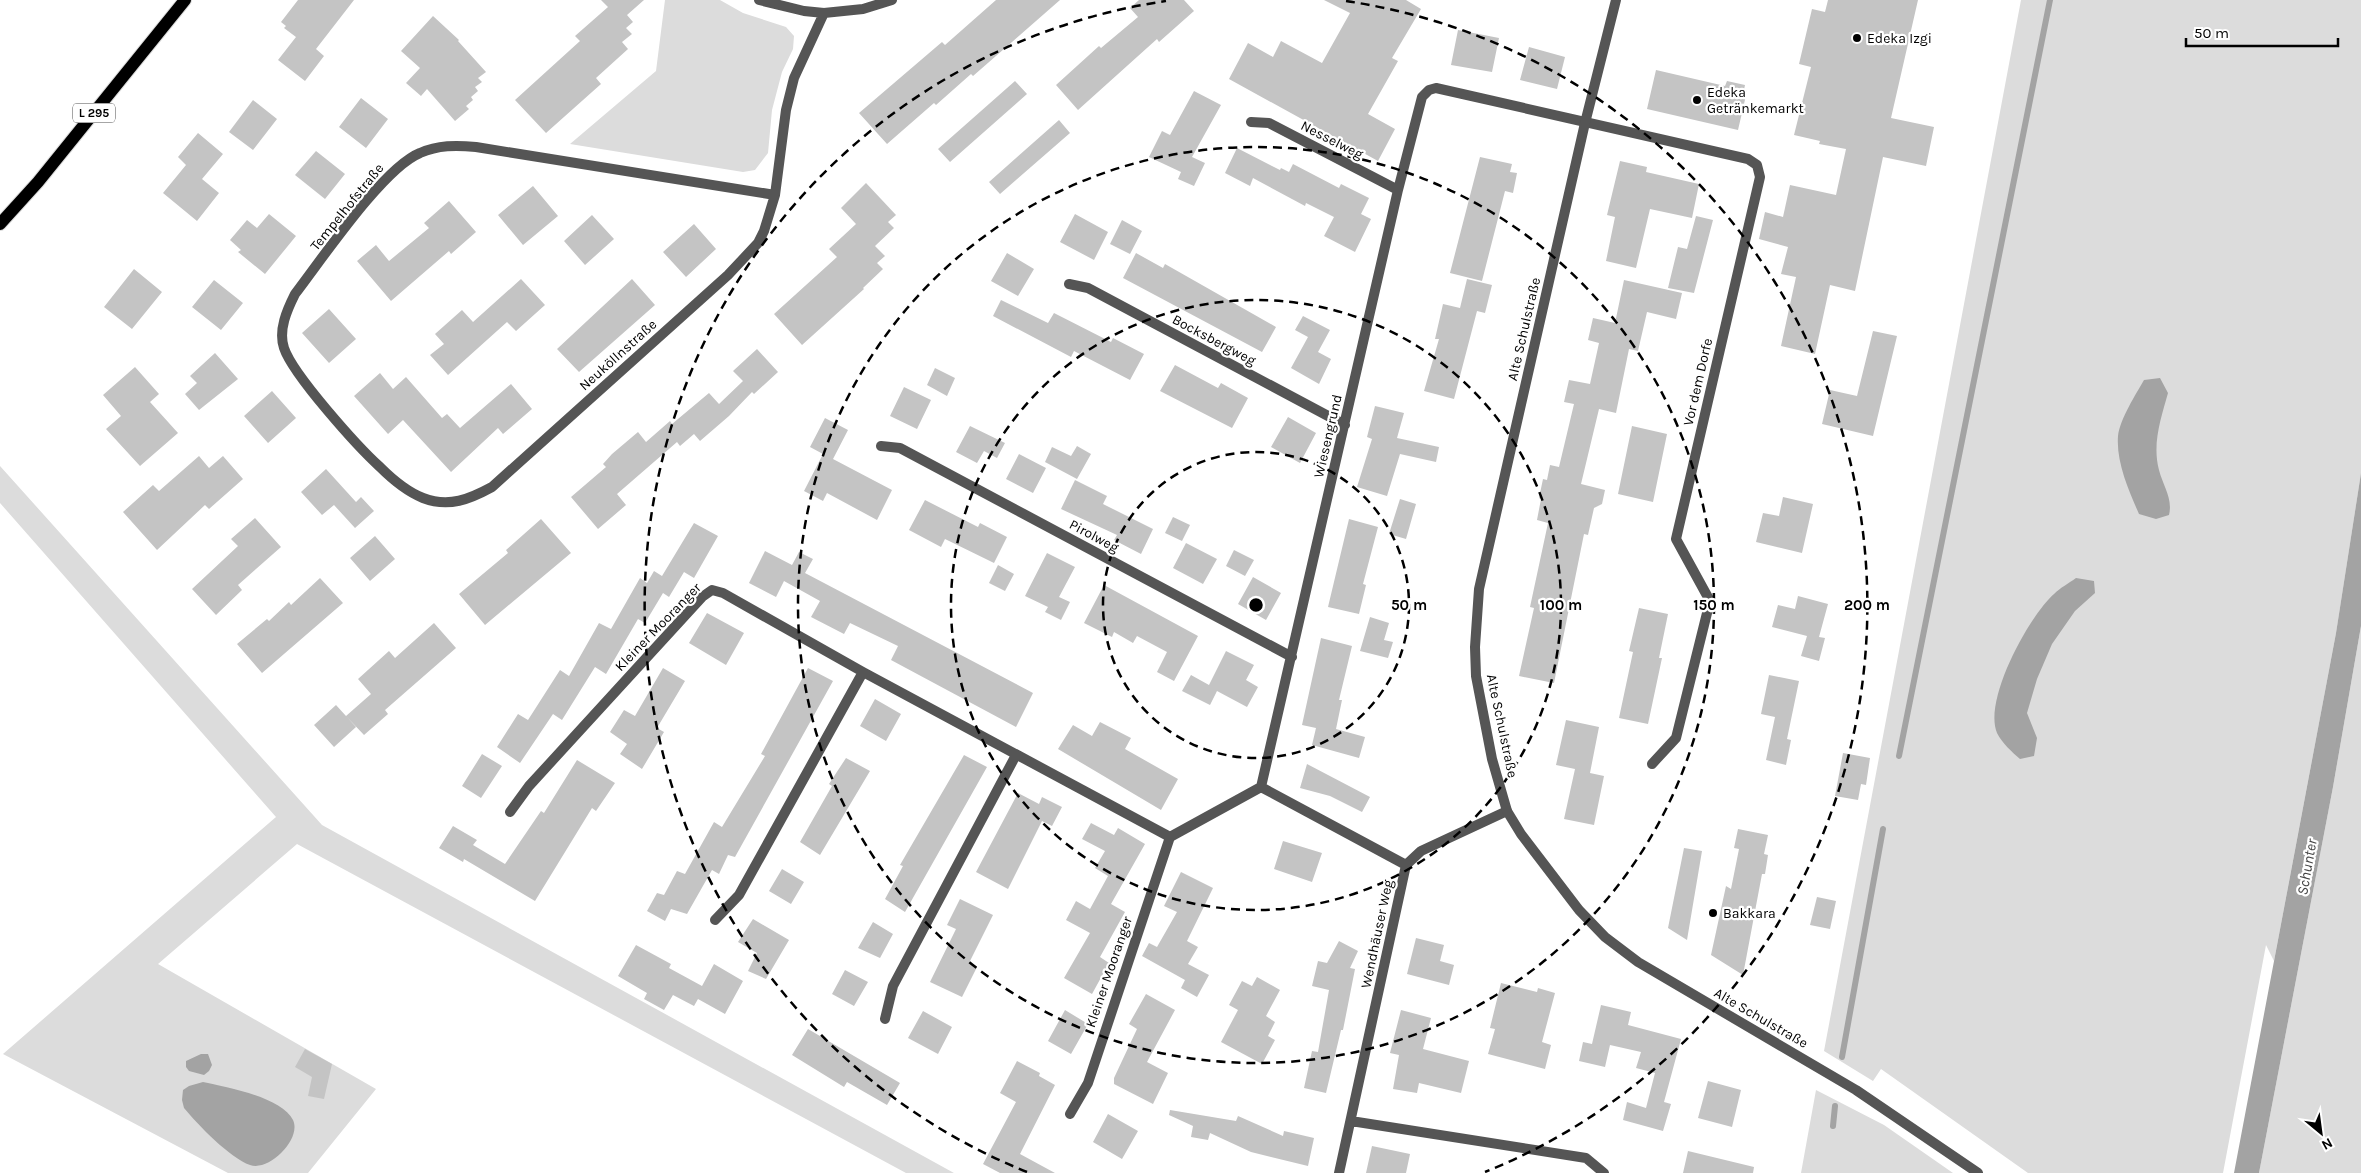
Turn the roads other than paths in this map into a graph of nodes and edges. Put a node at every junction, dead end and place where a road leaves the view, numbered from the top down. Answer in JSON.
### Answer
{"nodes":[{"id":1,"x":185,"y":0,"type":"edge"},
{"id":2,"x":759,"y":0,"type":"edge"},
{"id":3,"x":892,"y":0,"type":"edge"},
{"id":4,"x":1616,"y":0,"type":"edge"},
{"id":5,"x":824,"y":13,"type":"junction"},
{"id":6,"x":1251,"y":122,"type":"dead end"},
{"id":7,"x":1585,"y":123,"type":"junction"},
{"id":8,"x":1398,"y":190,"type":"junction"},
{"id":9,"x":775,"y":194,"type":"junction"},
{"id":10,"x":0,"y":224,"type":"edge"},
{"id":11,"x":1068,"y":284,"type":"dead end"},
{"id":12,"x":1345,"y":425,"type":"junction"},
{"id":13,"x":881,"y":446,"type":"dead end"},
{"id":14,"x":447,"y":503,"type":"joint"},
{"id":15,"x":1292,"y":658,"type":"junction"},
{"id":16,"x":863,"y":672,"type":"junction"},
{"id":17,"x":1016,"y":755,"type":"junction"},
{"id":18,"x":1652,"y":764,"type":"dead end"},
{"id":19,"x":1261,"y":787,"type":"junction"},
{"id":20,"x":1507,"y":811,"type":"junction"},
{"id":21,"x":510,"y":812,"type":"dead end"},
{"id":22,"x":1170,"y":837,"type":"junction"},
{"id":23,"x":1406,"y":865,"type":"junction"},
{"id":24,"x":715,"y":920,"type":"dead end"},
{"id":25,"x":885,"y":1019,"type":"dead end"},
{"id":26,"x":1070,"y":1114,"type":"dead end"},
{"id":27,"x":1350,"y":1121,"type":"junction"},
{"id":28,"x":1339,"y":1173,"type":"edge"},
{"id":29,"x":1604,"y":1173,"type":"edge"},
{"id":30,"x":1978,"y":1173,"type":"edge"}],
"edges":[{"from":1,"to":10,"type":"main road","number":"L 295"},
{"from":2,"to":5,"type":"street"},
{"from":3,"to":5,"type":"street"},
{"from":4,"to":7,"type":"street","name":"Alte Schulstraße"},
{"from":5,"to":9,"type":"street","name":"Neuköllnstraße"},
{"from":6,"to":8,"type":"street","name":"Nesselweg"},
{"from":7,"to":8,"type":"street","name":"Wiesengrund"},
{"from":7,"to":18,"type":"street","name":"Vor dem Dorfe"},
{"from":7,"to":20,"type":"street","name":"Alte Schulstraße"},
{"from":8,"to":12,"type":"street","name":"Wiesengrund"},
{"from":9,"to":14,"type":"street","name":"Neuköllnstraße"},
{"from":9,"to":14,"type":"street","name":"Tempelhofstraße"},
{"from":11,"to":12,"type":"street","name":"Bocksbergweg"},
{"from":12,"to":15,"type":"street","name":"Wiesengrund"},
{"from":13,"to":15,"type":"street","name":"Pirolweg"},
{"from":15,"to":19,"type":"street","name":"Wiesengrund"},
{"from":16,"to":17,"type":"street","name":"Kleiner Mooranger"},
{"from":16,"to":21,"type":"street","name":"Kleiner Mooranger"},
{"from":16,"to":24,"type":"street"},
{"from":17,"to":22,"type":"street","name":"Kleiner Mooranger"},
{"from":17,"to":25,"type":"street"},
{"from":19,"to":22,"type":"street"},
{"from":19,"to":23,"type":"street"},
{"from":20,"to":23,"type":"street","name":"Wendhäuser Weg"},
{"from":20,"to":30,"type":"street","name":"Alte Schulstraße"},
{"from":22,"to":26,"type":"street","name":"Kleiner Mooranger"},
{"from":23,"to":27,"type":"street","name":"Wendhäuser Weg"},
{"from":27,"to":28,"type":"street","name":"Wendhäuser Weg"},
{"from":27,"to":29,"type":"street"}]}
